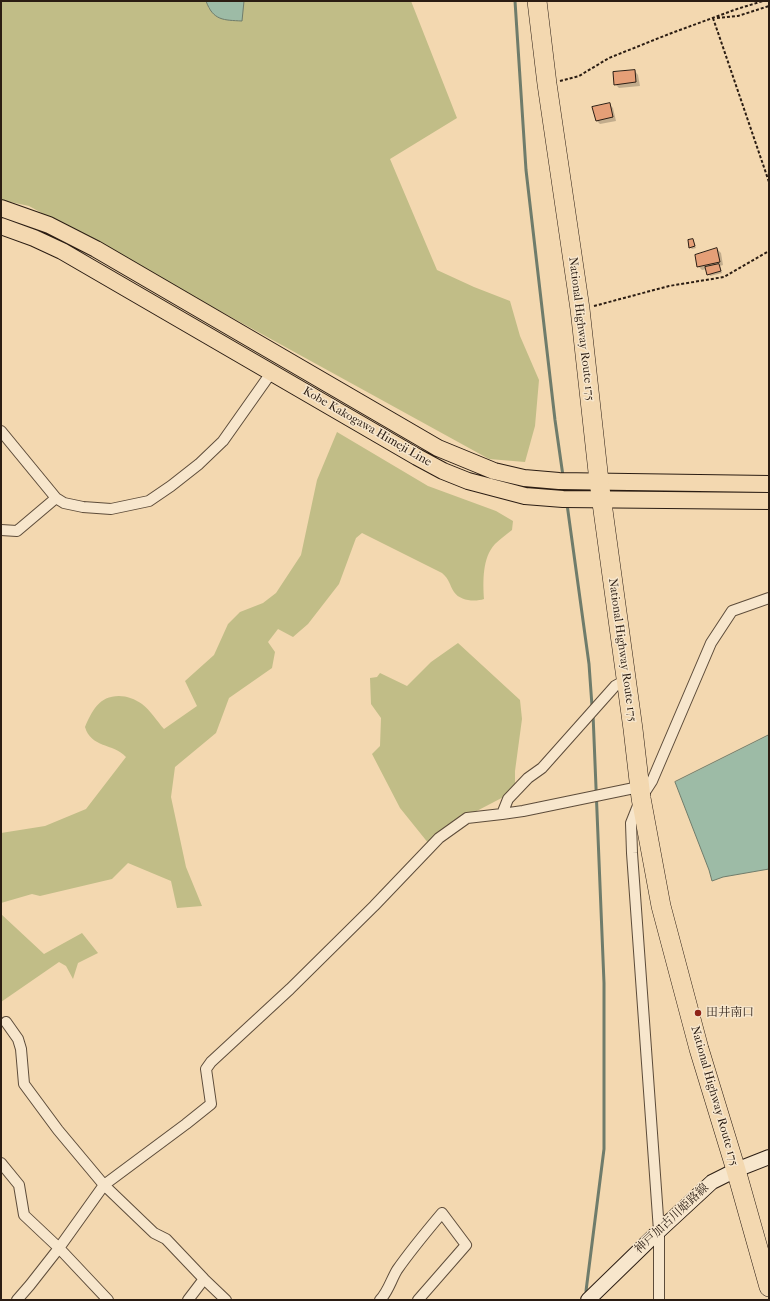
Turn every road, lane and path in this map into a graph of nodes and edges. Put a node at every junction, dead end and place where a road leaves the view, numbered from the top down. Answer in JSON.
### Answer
{"nodes":[{"id":1,"x":537,"y":1,"type":"edge"},
{"id":2,"x":763,"y":1,"type":"edge"},
{"id":3,"x":769,"y":6,"type":"edge"},
{"id":4,"x":714,"y":18,"type":"junction"},
{"id":5,"x":548,"y":84,"type":"junction"},
{"id":6,"x":769,"y":182,"type":"edge"},
{"id":7,"x":1,"y":208,"type":"edge"},
{"id":8,"x":1,"y":226,"type":"edge"},
{"id":9,"x":769,"y":251,"type":"edge"},
{"id":10,"x":580,"y":309,"type":"junction"},
{"id":11,"x":271,"y":373,"type":"junction"},
{"id":12,"x":1,"y":431,"type":"edge"},
{"id":13,"x":769,"y":484,"type":"edge"},
{"id":14,"x":600,"y":490,"type":"junction"},
{"id":15,"x":56,"y":498,"type":"junction"},
{"id":16,"x":769,"y":501,"type":"edge"},
{"id":17,"x":1,"y":530,"type":"edge"},
{"id":18,"x":769,"y":598,"type":"edge"},
{"id":19,"x":626,"y":680,"type":"junction"},
{"id":20,"x":640,"y":793,"type":"junction"},
{"id":21,"x":502,"y":814,"type":"junction"},
{"id":22,"x":6,"y":1022,"type":"dead end"},
{"id":23,"x":769,"y":1157,"type":"edge"},
{"id":24,"x":1,"y":1163,"type":"edge"},
{"id":25,"x":736,"y":1170,"type":"junction"},
{"id":26,"x":104,"y":1185,"type":"junction"},
{"id":27,"x":659,"y":1231,"type":"junction"},
{"id":28,"x":59,"y":1248,"type":"junction"},
{"id":29,"x":204,"y":1280,"type":"junction"},
{"id":30,"x":769,"y":1287,"type":"edge"},
{"id":31,"x":17,"y":1300,"type":"edge"},
{"id":32,"x":108,"y":1300,"type":"edge"},
{"id":33,"x":188,"y":1300,"type":"edge"},
{"id":34,"x":226,"y":1300,"type":"edge"},
{"id":35,"x":380,"y":1300,"type":"edge"},
{"id":36,"x":418,"y":1300,"type":"edge"},
{"id":37,"x":588,"y":1300,"type":"edge"},
{"id":38,"x":659,"y":1300,"type":"edge"}],
"edges":[{"from":1,"to":5,"type":"highway","name":"National Highway Route 175"},
{"from":2,"to":4,"type":"path"},
{"from":3,"to":4,"type":"path"},
{"from":4,"to":5,"type":"path"},
{"from":4,"to":6,"type":"path"},
{"from":5,"to":10,"type":"highway","name":"National Highway Route 175"},
{"from":7,"to":14,"type":"main road","name":"Kobe Kakogawa Himeji Line"},
{"from":8,"to":11,"type":"main road","name":"Kobe Kakogawa Himeji Line"},
{"from":9,"to":10,"type":"path"},
{"from":10,"to":14,"type":"highway","name":"National Highway Route 175"},
{"from":11,"to":14,"type":"main road","name":"Kobe Kakogawa Himeji Line"},
{"from":11,"to":15,"type":"street"},
{"from":12,"to":15,"type":"street"},
{"from":13,"to":14,"type":"main road","name":"Kobe Kakogawa Himeji Line"},
{"from":14,"to":16,"type":"main road","name":"Kobe Kakogawa Himeji Line"},
{"from":14,"to":19,"type":"highway","name":"National Highway Route 175"},
{"from":15,"to":17,"type":"street"},
{"from":18,"to":20,"type":"street"},
{"from":19,"to":20,"type":"highway","name":"National Highway Route 175"},
{"from":19,"to":21,"type":"street"},
{"from":20,"to":21,"type":"street"},
{"from":20,"to":25,"type":"highway","name":"National Highway Route 175"},
{"from":20,"to":27,"type":"street"},
{"from":21,"to":26,"type":"street"},
{"from":22,"to":26,"type":"street"},
{"from":23,"to":25,"type":"street","name":"神戸加古川姫路線"},
{"from":24,"to":28,"type":"street"},
{"from":25,"to":27,"type":"street","name":"神戸加古川姫路線"},
{"from":25,"to":30,"type":"highway","name":"National Highway Route 175"},
{"from":26,"to":28,"type":"street"},
{"from":26,"to":29,"type":"street"},
{"from":27,"to":37,"type":"street","name":"神戸加古川姫路線"},
{"from":27,"to":38,"type":"street"},
{"from":28,"to":31,"type":"street"},
{"from":28,"to":32,"type":"street"},
{"from":29,"to":33,"type":"street"},
{"from":29,"to":34,"type":"street"},
{"from":35,"to":36,"type":"street"}]}
